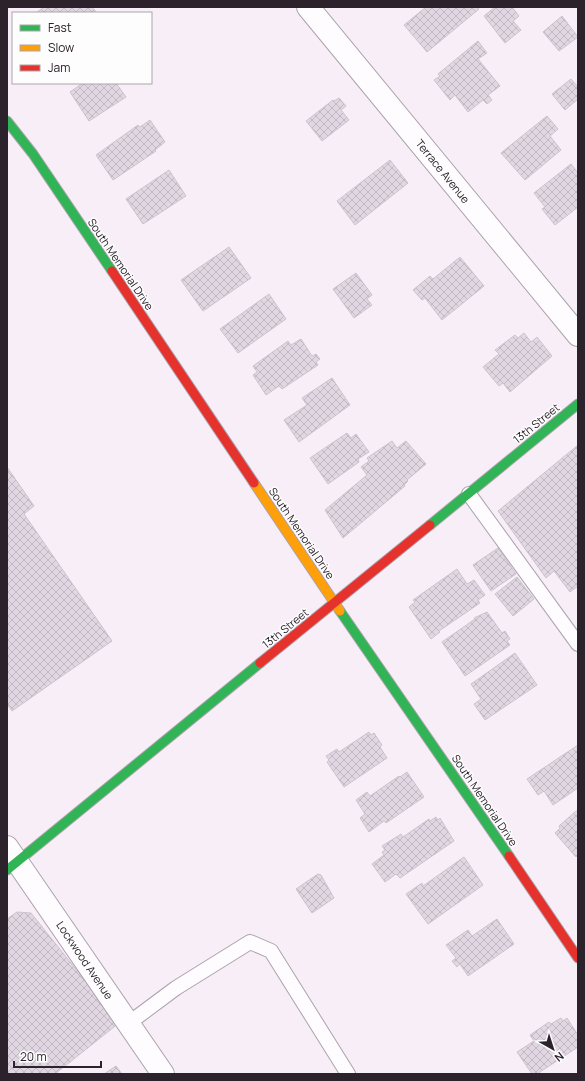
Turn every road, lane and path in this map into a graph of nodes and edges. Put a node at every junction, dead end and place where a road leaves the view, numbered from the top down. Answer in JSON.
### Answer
{"nodes":[{"id":1,"x":308,"y":7,"type":"edge"},
{"id":2,"x":7,"y":121,"type":"edge"},
{"id":3,"x":578,"y":335,"type":"edge"},
{"id":4,"x":578,"y":404,"type":"edge"},
{"id":5,"x":468,"y":494,"type":"junction"},
{"id":6,"x":335,"y":602,"type":"junction"},
{"id":7,"x":578,"y":644,"type":"edge"},
{"id":8,"x":10,"y":860,"type":"edge"},
{"id":9,"x":578,"y":958,"type":"edge"},
{"id":10,"x":129,"y":1023,"type":"junction"},
{"id":11,"x":163,"y":1074,"type":"edge"},
{"id":12,"x":348,"y":1074,"type":"edge"}],
"edges":[{"from":1,"to":3,"type":"street","name":"Terrace Avenue"},
{"from":2,"to":6,"type":"main road","name":"South Memorial Drive"},
{"from":4,"to":5,"type":"main road","name":"13th Street"},
{"from":5,"to":6,"type":"main road","name":"13th Street"},
{"from":5,"to":7,"type":"lane"},
{"from":6,"to":8,"type":"main road","name":"13th Street"},
{"from":6,"to":9,"type":"main road","name":"South Memorial Drive"},
{"from":8,"to":10,"type":"street","name":"Lockwood Avenue"},
{"from":10,"to":11,"type":"street","name":"Lockwood Avenue"},
{"from":10,"to":12,"type":"lane"}]}
